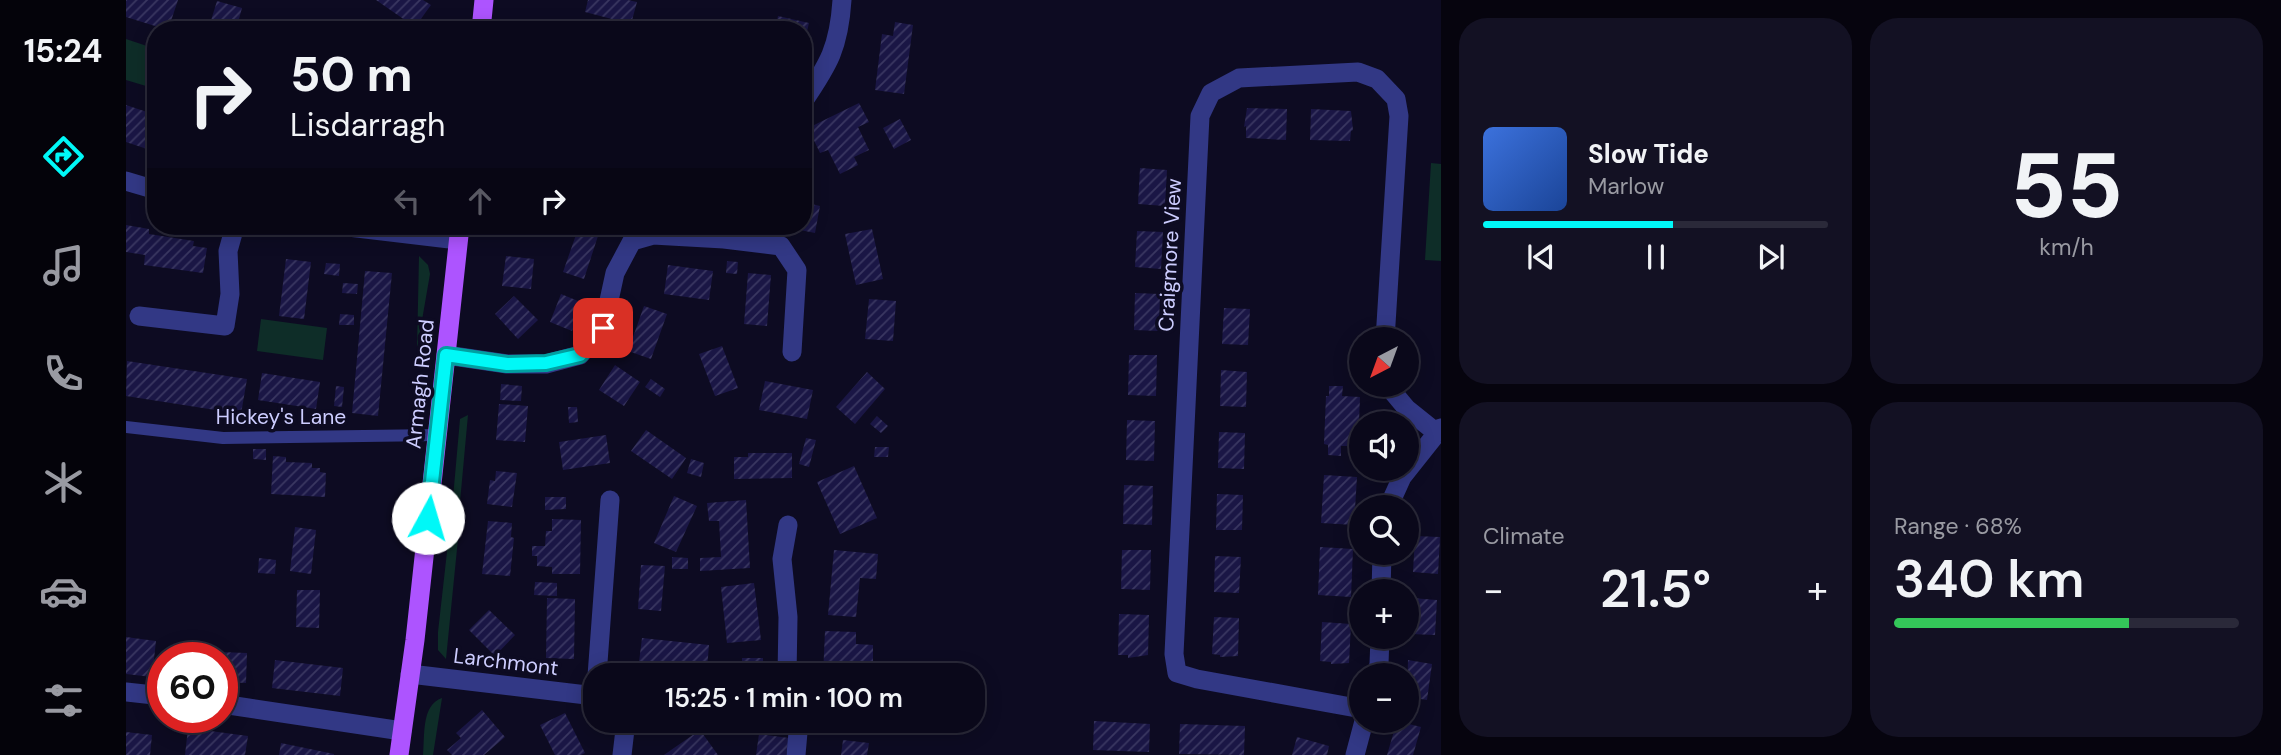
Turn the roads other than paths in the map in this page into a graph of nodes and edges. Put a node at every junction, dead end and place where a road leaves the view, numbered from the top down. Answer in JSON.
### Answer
{"nodes":[{"id":1,"x":842,"y":0,"type":"edge"},
{"id":2,"x":479,"y":3,"type":"edge"},
{"id":3,"x":480,"y":21,"type":"edge"},
{"id":4,"x":812,"y":89,"type":"edge"},
{"id":5,"x":126,"y":181,"type":"edge"},
{"id":6,"x":147,"y":187,"type":"edge"},
{"id":7,"x":232,"y":235,"type":"edge"},
{"id":8,"x":459,"y":235,"type":"edge"},
{"id":9,"x":139,"y":316,"type":"dead end"},
{"id":10,"x":1386,"y":327,"type":"edge"},
{"id":11,"x":792,"y":352,"type":"dead end"},
{"id":12,"x":446,"y":355,"type":"junction"},
{"id":13,"x":1397,"y":397,"type":"edge"},
{"id":14,"x":126,"y":427,"type":"edge"},
{"id":15,"x":1439,"y":430,"type":"edge"},
{"id":16,"x":437,"y":435,"type":"junction"},
{"id":17,"x":1394,"y":495,"type":"edge"},
{"id":18,"x":610,"y":500,"type":"dead end"},
{"id":19,"x":788,"y":525,"type":"dead end"},
{"id":20,"x":598,"y":663,"type":"edge"},
{"id":21,"x":788,"y":663,"type":"edge"},
{"id":22,"x":410,"y":674,"type":"junction"},
{"id":23,"x":126,"y":692,"type":"edge"},
{"id":24,"x":147,"y":694,"type":"edge"},
{"id":25,"x":583,"y":695,"type":"edge"},
{"id":26,"x":238,"y":706,"type":"edge"},
{"id":27,"x":1349,"y":707,"type":"edge"},
{"id":28,"x":402,"y":731,"type":"junction"},
{"id":29,"x":625,"y":733,"type":"edge"},
{"id":30,"x":798,"y":733,"type":"edge"},
{"id":31,"x":1361,"y":733,"type":"edge"},
{"id":32,"x":399,"y":755,"type":"edge"},
{"id":33,"x":622,"y":755,"type":"edge"},
{"id":34,"x":796,"y":755,"type":"edge"},
{"id":35,"x":1355,"y":755,"type":"edge"}],
"edges":[{"from":1,"to":4,"type":"street"},
{"from":2,"to":3,"type":"main road"},
{"from":5,"to":6,"type":"street"},
{"from":7,"to":9,"type":"street"},
{"from":8,"to":12,"type":"main road","name":"Armagh Road"},
{"from":10,"to":27,"type":"street","name":"Craigmore View"},
{"from":11,"to":12,"type":"street"},
{"from":12,"to":16,"type":"main road","name":"Armagh Road"},
{"from":13,"to":15,"type":"street"},
{"from":14,"to":16,"type":"lane","name":"Hickey's Lane"},
{"from":15,"to":17,"type":"street"},
{"from":16,"to":22,"type":"main road","name":"Armagh Road"},
{"from":18,"to":20,"type":"street"},
{"from":19,"to":21,"type":"street"},
{"from":22,"to":25,"type":"street","name":"Larchmont"},
{"from":22,"to":28,"type":"main road","name":"Armagh Road"},
{"from":23,"to":24,"type":"street"},
{"from":26,"to":28,"type":"street"},
{"from":28,"to":32,"type":"main road","name":"Armagh Road"},
{"from":29,"to":33,"type":"street"},
{"from":30,"to":34,"type":"street"},
{"from":31,"to":35,"type":"street"}]}
